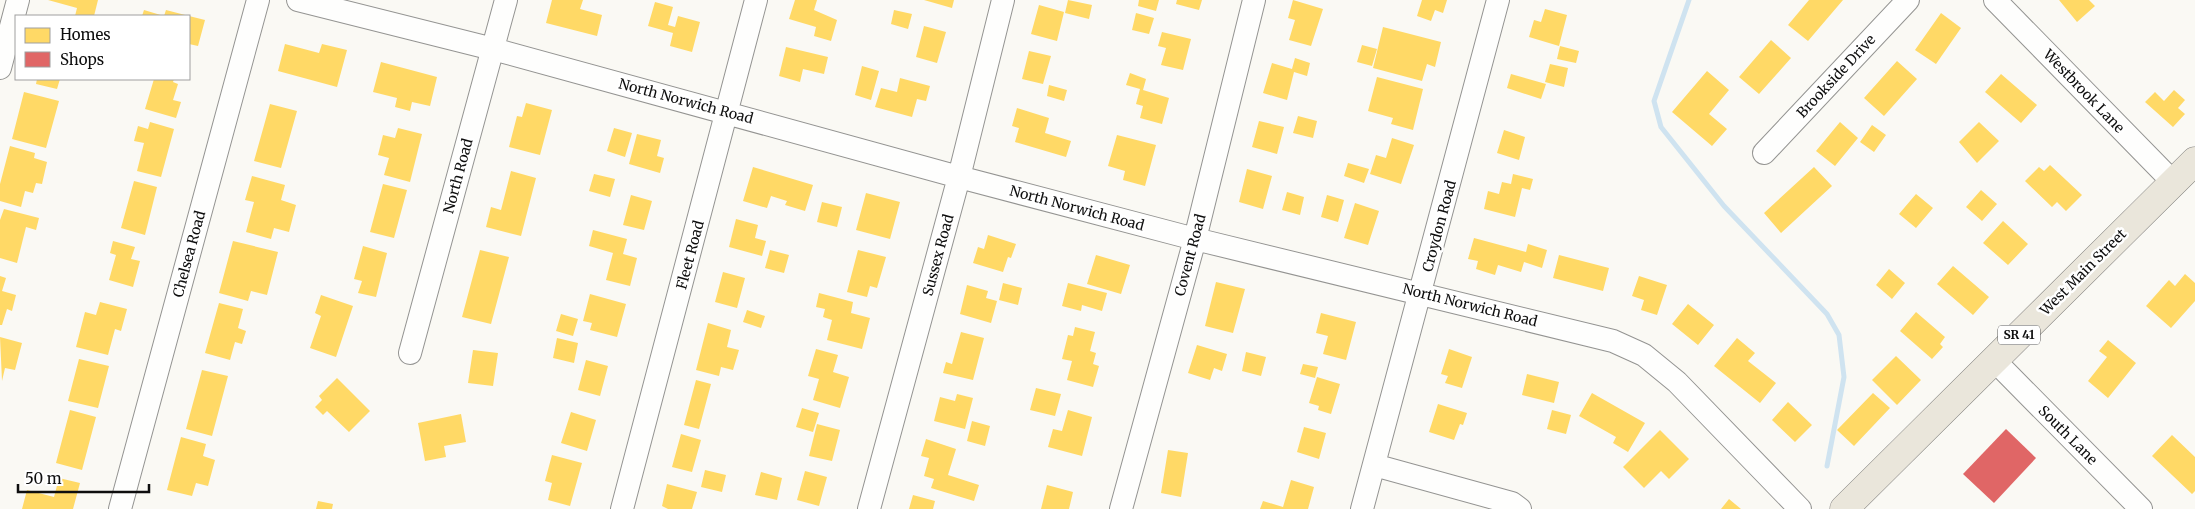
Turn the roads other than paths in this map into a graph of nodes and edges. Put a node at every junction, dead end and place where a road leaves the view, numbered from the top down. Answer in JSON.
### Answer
{"nodes":[{"id":1,"x":18,"y":0,"type":"edge"},
{"id":2,"x":258,"y":0,"type":"edge"},
{"id":3,"x":298,"y":0,"type":"edge"},
{"id":4,"x":506,"y":0,"type":"edge"},
{"id":5,"x":756,"y":0,"type":"edge"},
{"id":6,"x":1003,"y":0,"type":"edge"},
{"id":7,"x":1254,"y":0,"type":"edge"},
{"id":8,"x":1498,"y":0,"type":"edge"},
{"id":9,"x":1908,"y":0,"type":"edge"},
{"id":10,"x":1995,"y":0,"type":"edge"},
{"id":11,"x":493,"y":49,"type":"junction"},
{"id":12,"x":1,"y":58,"type":"edge"},
{"id":13,"x":728,"y":112,"type":"junction"},
{"id":14,"x":1764,"y":153,"type":"dead end"},
{"id":15,"x":2195,"y":161,"type":"edge"},
{"id":16,"x":959,"y":177,"type":"junction"},
{"id":17,"x":2173,"y":182,"type":"junction"},
{"id":18,"x":1195,"y":239,"type":"junction"},
{"id":19,"x":1421,"y":292,"type":"junction"},
{"id":20,"x":410,"y":353,"type":"dead end"},
{"id":21,"x":1994,"y":360,"type":"junction"},
{"id":22,"x":1374,"y":465,"type":"junction"},
{"id":23,"x":120,"y":509,"type":"edge"},
{"id":24,"x":622,"y":509,"type":"edge"},
{"id":25,"x":869,"y":509,"type":"edge"},
{"id":26,"x":1121,"y":509,"type":"edge"},
{"id":27,"x":1362,"y":509,"type":"edge"},
{"id":28,"x":1520,"y":509,"type":"edge"},
{"id":29,"x":1800,"y":509,"type":"edge"},
{"id":30,"x":1844,"y":509,"type":"edge"},
{"id":31,"x":2141,"y":509,"type":"edge"}],
"edges":[{"from":1,"to":12,"type":"street"},
{"from":2,"to":23,"type":"street","name":"Chelsea Road"},
{"from":3,"to":11,"type":"street","name":"North Norwich Road"},
{"from":4,"to":11,"type":"street","name":"North Road"},
{"from":5,"to":13,"type":"street","name":"Fleet Road"},
{"from":6,"to":16,"type":"street","name":"Sussex Road"},
{"from":7,"to":18,"type":"street","name":"Covent Road"},
{"from":8,"to":19,"type":"street","name":"Croydon Road"},
{"from":9,"to":14,"type":"street","name":"Brookside Drive"},
{"from":10,"to":17,"type":"street","name":"Westbrook Lane"},
{"from":11,"to":13,"type":"street","name":"North Norwich Road"},
{"from":11,"to":20,"type":"street","name":"North Road"},
{"from":13,"to":16,"type":"street","name":"North Norwich Road"},
{"from":13,"to":24,"type":"street","name":"Fleet Road"},
{"from":15,"to":17,"type":"main road","name":"West Main Street","number":"SR 41"},
{"from":16,"to":18,"type":"street","name":"North Norwich Road"},
{"from":16,"to":25,"type":"street","name":"Sussex Road"},
{"from":17,"to":21,"type":"main road","name":"West Main Street","number":"SR 41"},
{"from":18,"to":19,"type":"street","name":"North Norwich Road"},
{"from":18,"to":26,"type":"street","name":"Covent Road"},
{"from":19,"to":22,"type":"street","name":"Croydon Road"},
{"from":19,"to":29,"type":"street","name":"North Norwich Road"},
{"from":21,"to":30,"type":"main road","name":"West Main Street","number":"SR 41"},
{"from":21,"to":31,"type":"street","name":"South Lane"},
{"from":22,"to":27,"type":"street","name":"Croydon Road"},
{"from":22,"to":28,"type":"street"}]}
